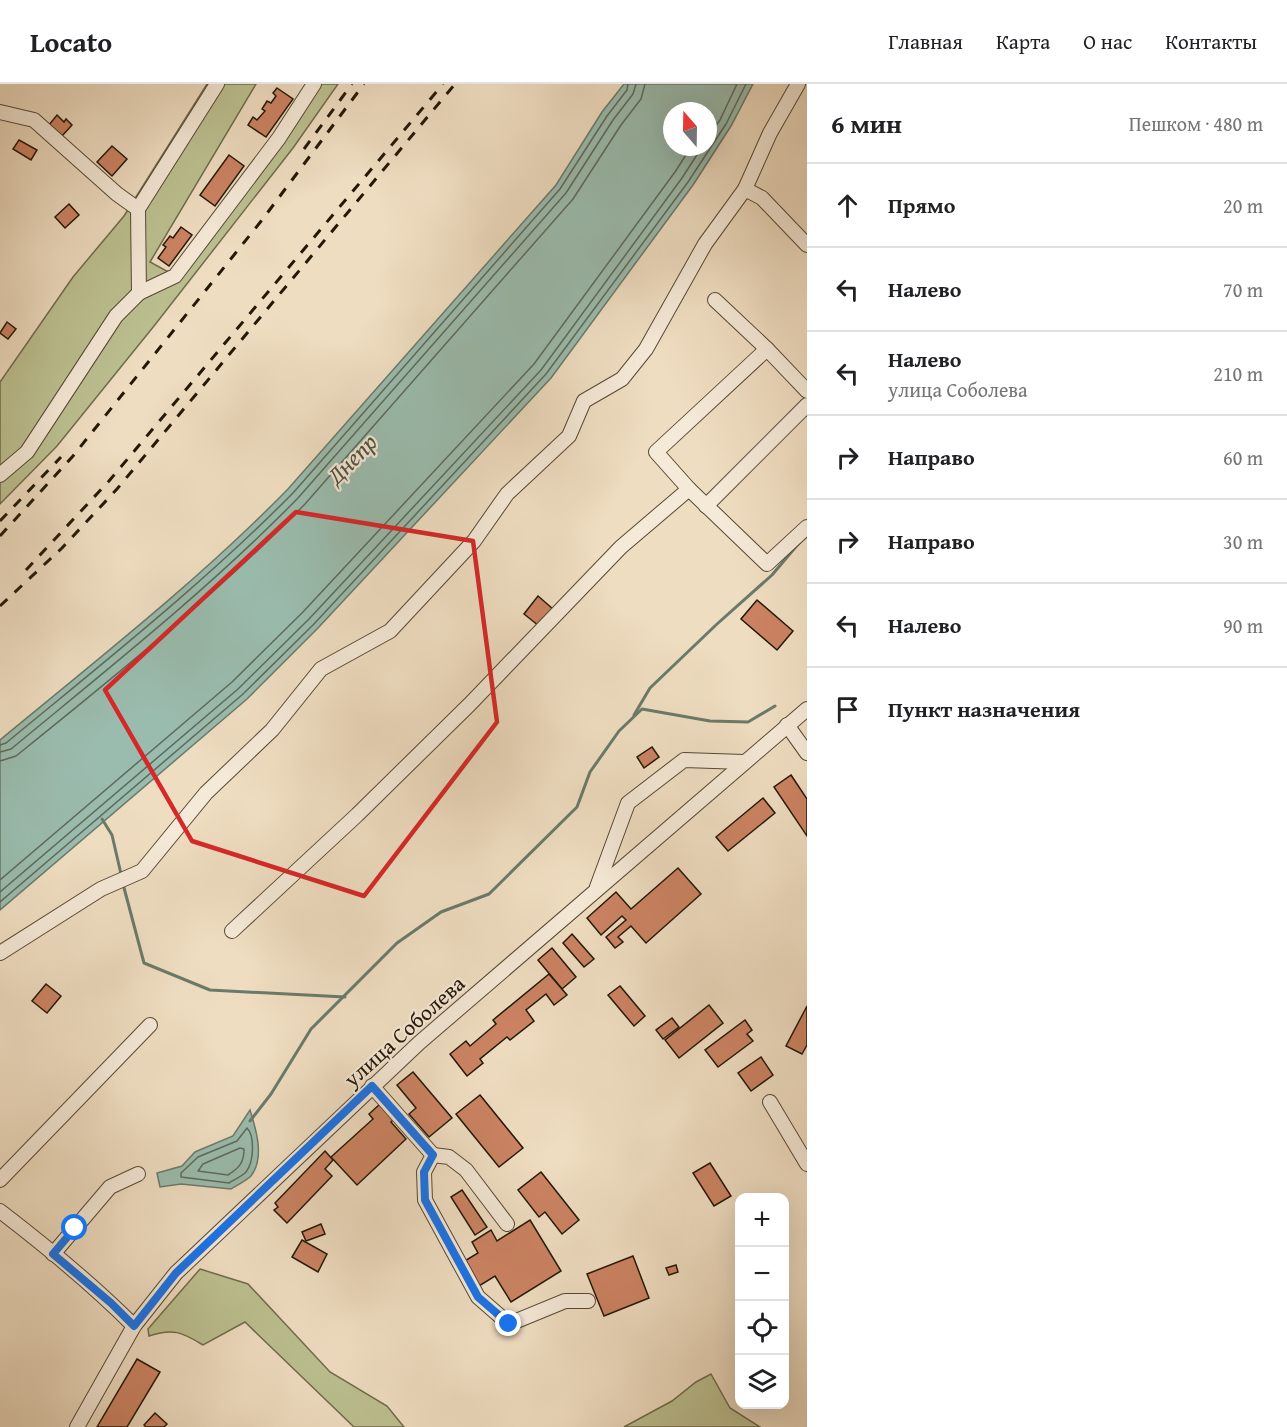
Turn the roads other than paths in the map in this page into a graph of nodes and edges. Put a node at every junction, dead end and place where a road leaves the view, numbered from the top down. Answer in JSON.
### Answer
{"nodes":[{"id":1,"x":217,"y":84,"type":"edge"},
{"id":2,"x":314,"y":84,"type":"edge"},
{"id":3,"x":798,"y":84,"type":"edge"},
{"id":4,"x":0,"y":112,"type":"edge"},
{"id":5,"x":745,"y":189,"type":"junction"},
{"id":6,"x":138,"y":209,"type":"junction"},
{"id":7,"x":807,"y":244,"type":"edge"},
{"id":8,"x":139,"y":293,"type":"junction"},
{"id":9,"x":715,"y":300,"type":"dead end"},
{"id":10,"x":767,"y":349,"type":"junction"},
{"id":11,"x":807,"y":391,"type":"edge"},
{"id":12,"x":807,"y":405,"type":"edge"},
{"id":13,"x":0,"y":475,"type":"edge"},
{"id":14,"x":688,"y":489,"type":"junction"},
{"id":15,"x":706,"y":506,"type":"junction"},
{"id":16,"x":807,"y":526,"type":"edge"},
{"id":17,"x":807,"y":709,"type":"edge"},
{"id":18,"x":787,"y":725,"type":"junction"},
{"id":19,"x":807,"y":753,"type":"edge"},
{"id":20,"x":744,"y":762,"type":"junction"},
{"id":21,"x":597,"y":889,"type":"junction"},
{"id":22,"x":232,"y":931,"type":"dead end"},
{"id":23,"x":0,"y":953,"type":"edge"},
{"id":24,"x":150,"y":1025,"type":"dead end"},
{"id":25,"x":372,"y":1086,"type":"junction"},
{"id":26,"x":770,"y":1102,"type":"dead end"},
{"id":27,"x":433,"y":1155,"type":"junction"},
{"id":28,"x":807,"y":1164,"type":"edge"},
{"id":29,"x":138,"y":1174,"type":"dead end"},
{"id":30,"x":0,"y":1180,"type":"edge"},
{"id":31,"x":0,"y":1211,"type":"edge"},
{"id":32,"x":507,"y":1224,"type":"dead end"},
{"id":33,"x":53,"y":1254,"type":"junction"},
{"id":34,"x":588,"y":1301,"type":"dead end"},
{"id":35,"x":134,"y":1326,"type":"junction"},
{"id":36,"x":77,"y":1427,"type":"edge"}],
"edges":[{"from":1,"to":6,"type":"street"},
{"from":2,"to":8,"type":"street"},
{"from":3,"to":5,"type":"street"},
{"from":4,"to":6,"type":"street"},
{"from":5,"to":7,"type":"street"},
{"from":5,"to":23,"type":"street"},
{"from":6,"to":8,"type":"street"},
{"from":8,"to":13,"type":"street"},
{"from":9,"to":10,"type":"street"},
{"from":10,"to":11,"type":"street"},
{"from":10,"to":14,"type":"street"},
{"from":12,"to":15,"type":"street"},
{"from":14,"to":15,"type":"street"},
{"from":14,"to":22,"type":"street"},
{"from":15,"to":16,"type":"street"},
{"from":17,"to":18,"type":"street","name":"улица Соболева"},
{"from":18,"to":19,"type":"street"},
{"from":18,"to":20,"type":"street","name":"улица Соболева"},
{"from":20,"to":21,"type":"street","name":"улица Соболева"},
{"from":20,"to":21,"type":"street"},
{"from":21,"to":25,"type":"street","name":"улица Соболева"},
{"from":24,"to":30,"type":"street"},
{"from":25,"to":27,"type":"street"},
{"from":25,"to":35,"type":"street","name":"улица Соболева"},
{"from":26,"to":28,"type":"street"},
{"from":27,"to":32,"type":"street"},
{"from":27,"to":34,"type":"street"},
{"from":29,"to":33,"type":"street"},
{"from":31,"to":33,"type":"street"},
{"from":33,"to":35,"type":"street"},
{"from":35,"to":36,"type":"street","name":"улица Соболева"}]}
